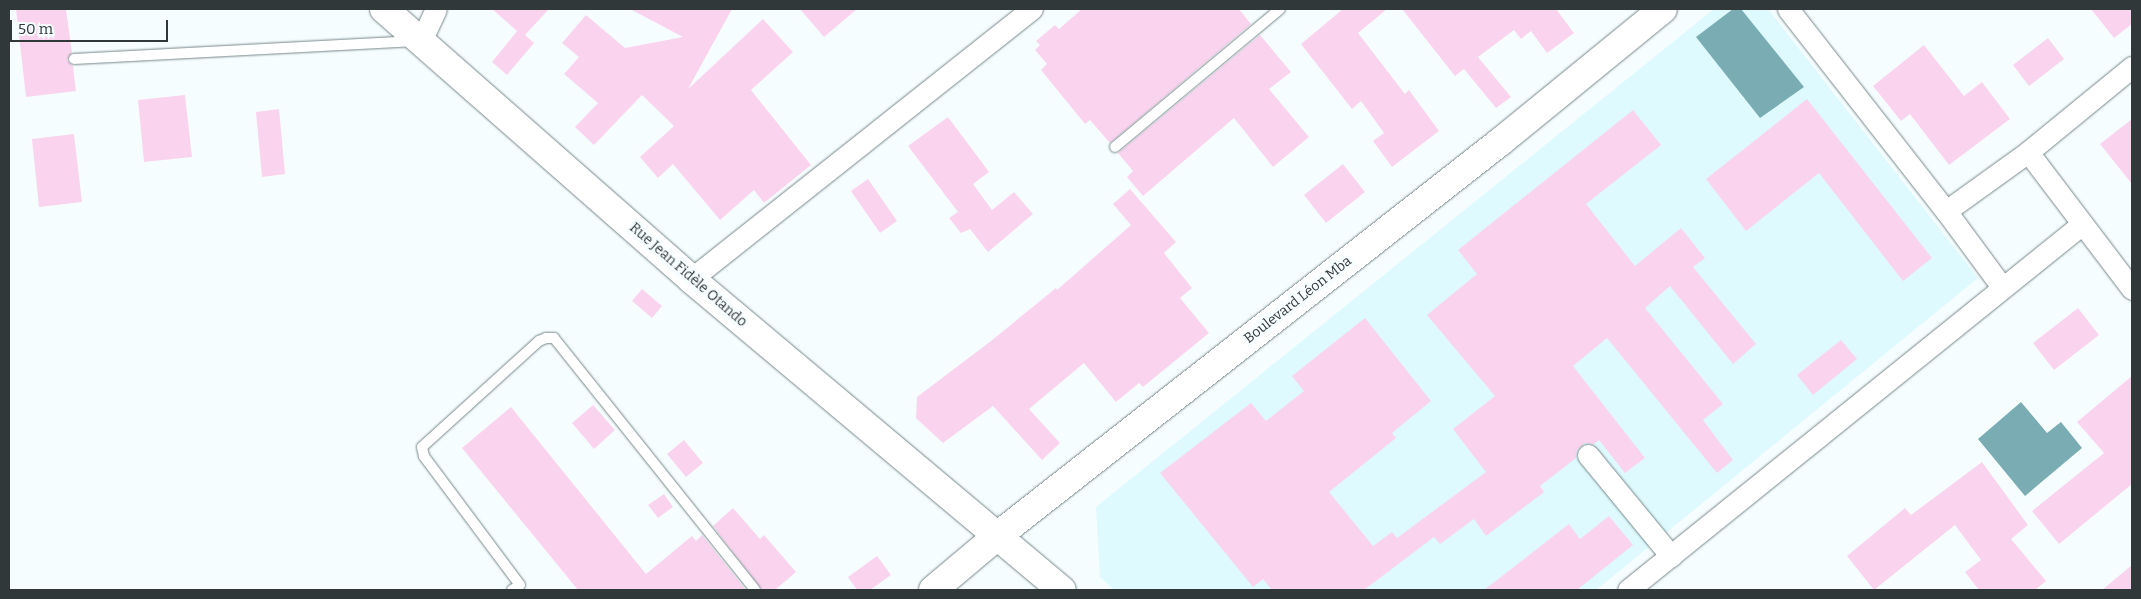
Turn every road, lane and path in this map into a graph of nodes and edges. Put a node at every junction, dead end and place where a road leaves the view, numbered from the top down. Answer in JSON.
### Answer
{"nodes":[{"id":1,"x":384,"y":9,"type":"edge"},
{"id":2,"x":436,"y":9,"type":"edge"},
{"id":3,"x":1032,"y":9,"type":"edge"},
{"id":4,"x":1280,"y":9,"type":"edge"},
{"id":5,"x":1663,"y":9,"type":"edge"},
{"id":6,"x":1788,"y":9,"type":"edge"},
{"id":7,"x":421,"y":41,"type":"junction"},
{"id":8,"x":74,"y":59,"type":"dead end"},
{"id":9,"x":2132,"y":67,"type":"edge"},
{"id":10,"x":1115,"y":147,"type":"dead end"},
{"id":11,"x":2028,"y":152,"type":"junction"},
{"id":12,"x":1946,"y":211,"type":"junction"},
{"id":13,"x":2082,"y":224,"type":"junction"},
{"id":14,"x":690,"y":279,"type":"junction"},
{"id":15,"x":2002,"y":287,"type":"junction"},
{"id":16,"x":2132,"y":289,"type":"edge"},
{"id":17,"x":1588,"y":455,"type":"dead end"},
{"id":18,"x":996,"y":537,"type":"junction"},
{"id":19,"x":1671,"y":556,"type":"junction"},
{"id":20,"x":512,"y":590,"type":"edge"},
{"id":21,"x":755,"y":590,"type":"edge"},
{"id":22,"x":933,"y":590,"type":"edge"},
{"id":23,"x":1062,"y":590,"type":"edge"},
{"id":24,"x":1628,"y":590,"type":"edge"}],
"edges":[{"from":1,"to":7,"type":"street","name":"Rue Jean Fidèle Otando"},
{"from":2,"to":7,"type":"street"},
{"from":3,"to":14,"type":"street"},
{"from":4,"to":10,"type":"lane"},
{"from":5,"to":18,"type":"street","name":"Boulevard Léon Mba"},
{"from":6,"to":12,"type":"street"},
{"from":7,"to":8,"type":"lane"},
{"from":7,"to":14,"type":"street","name":"Rue Jean Fidèle Otando"},
{"from":9,"to":11,"type":"street"},
{"from":11,"to":12,"type":"street"},
{"from":11,"to":13,"type":"street"},
{"from":12,"to":15,"type":"street"},
{"from":13,"to":15,"type":"street"},
{"from":13,"to":16,"type":"street"},
{"from":14,"to":18,"type":"street","name":"Rue Jean Fidèle Otando"},
{"from":15,"to":19,"type":"street"},
{"from":17,"to":19,"type":"street"},
{"from":18,"to":22,"type":"street","name":"Boulevard Léon Mba"},
{"from":18,"to":23,"type":"street","name":"Rue Jean Fidèle Otando"},
{"from":19,"to":24,"type":"street"},
{"from":20,"to":21,"type":"lane"}]}
